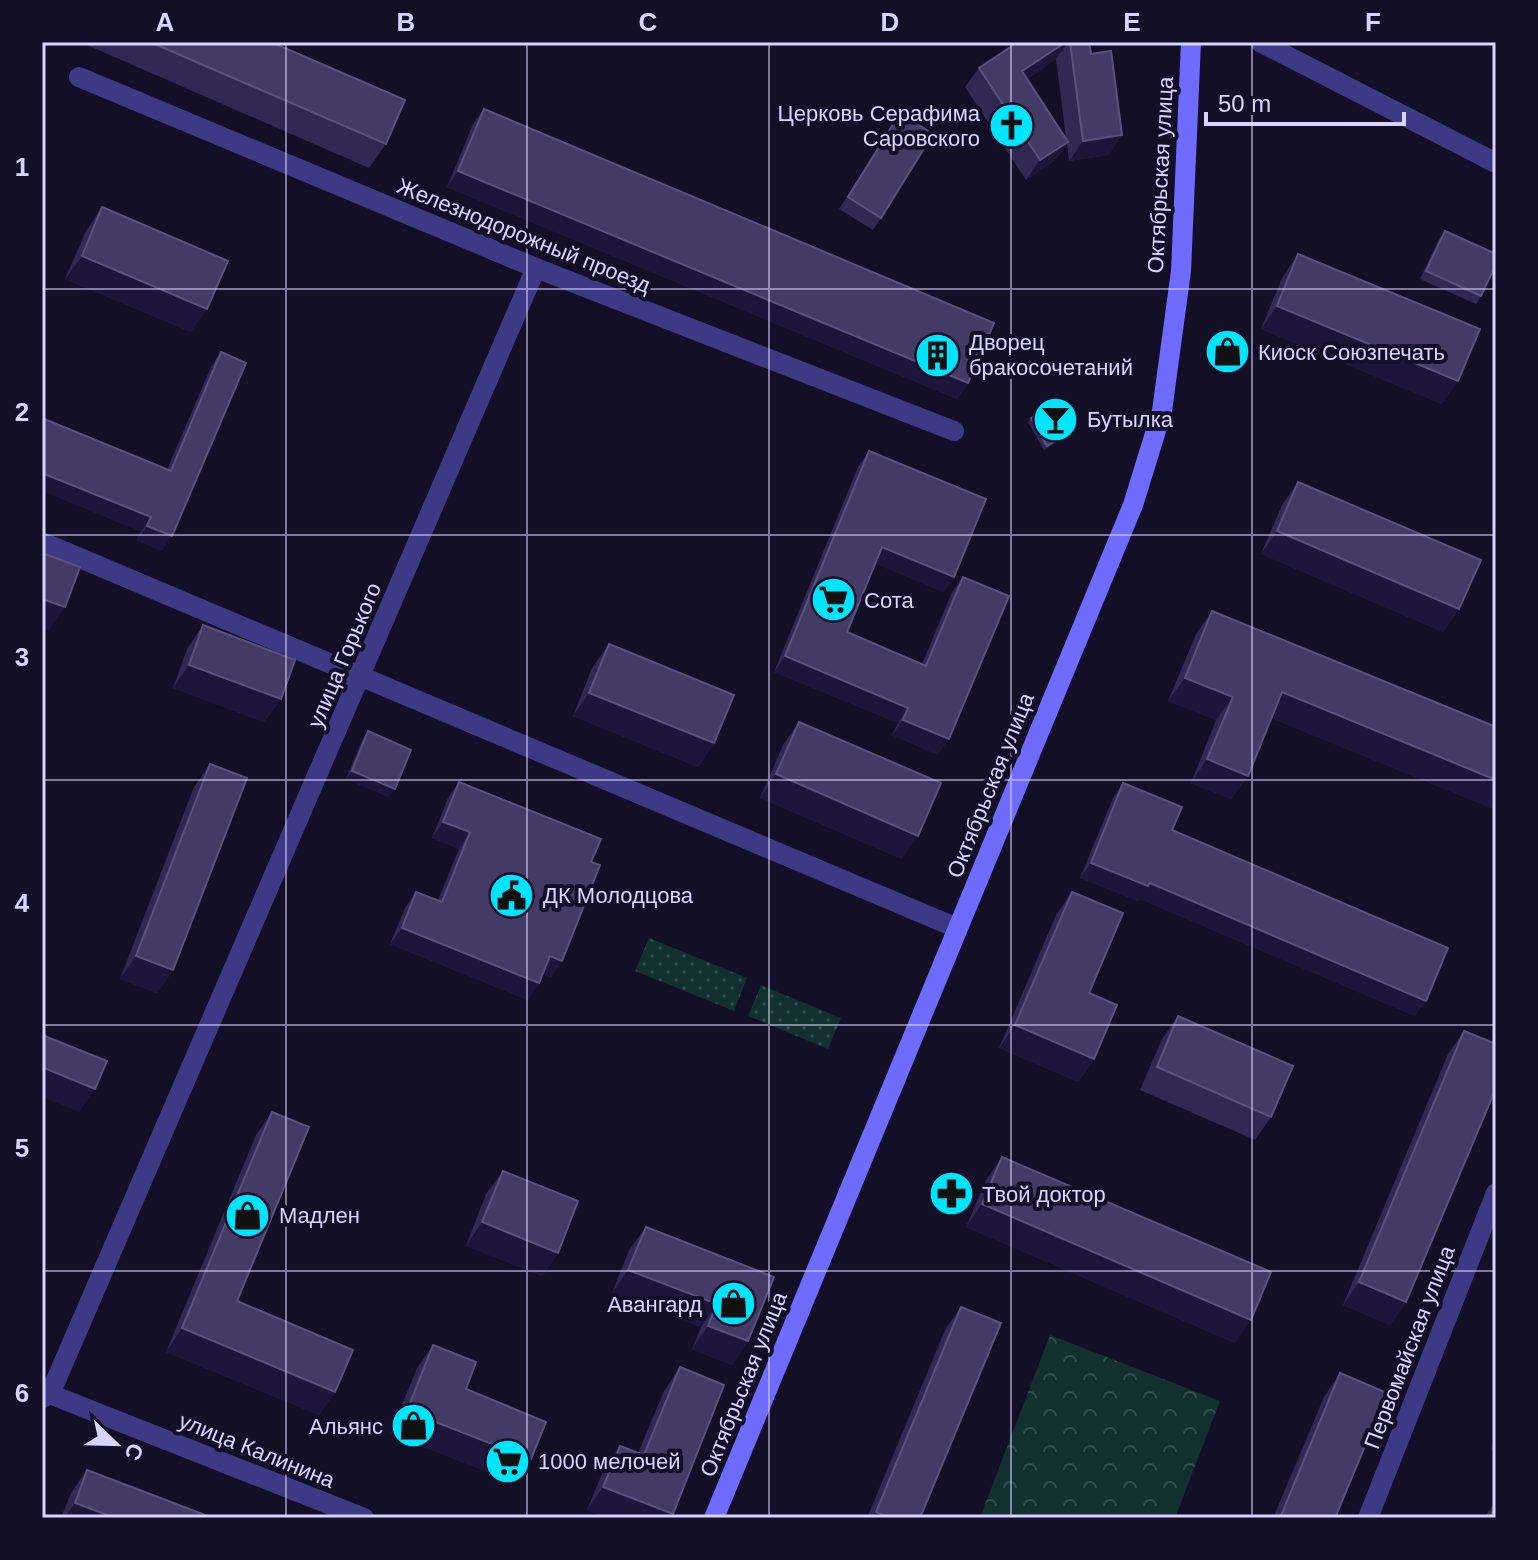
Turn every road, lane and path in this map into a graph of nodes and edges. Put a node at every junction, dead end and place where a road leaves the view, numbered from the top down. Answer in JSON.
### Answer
{"nodes":[{"id":1,"x":1191,"y":42,"type":"edge"},
{"id":2,"x":1260,"y":42,"type":"edge"},
{"id":3,"x":79,"y":77,"type":"dead end"},
{"id":4,"x":1496,"y":163,"type":"edge"},
{"id":5,"x":536,"y":268,"type":"junction"},
{"id":6,"x":954,"y":431,"type":"dead end"},
{"id":7,"x":42,"y":542,"type":"edge"},
{"id":8,"x":361,"y":677,"type":"junction"},
{"id":9,"x":957,"y":928,"type":"junction"},
{"id":10,"x":1496,"y":1193,"type":"edge"},
{"id":11,"x":45,"y":1394,"type":"edge"},
{"id":12,"x":364,"y":1518,"type":"edge"},
{"id":13,"x":714,"y":1518,"type":"edge"},
{"id":14,"x":1368,"y":1518,"type":"edge"}],
"edges":[{"from":1,"to":9,"type":"main road","name":"Октябрьская улица"},
{"from":2,"to":4,"type":"street"},
{"from":3,"to":5,"type":"street","name":"Железнодорожный проезд"},
{"from":5,"to":6,"type":"street","name":"Железнодорожный проезд"},
{"from":5,"to":8,"type":"street","name":"улица Горького"},
{"from":7,"to":8,"type":"street"},
{"from":8,"to":9,"type":"street"},
{"from":8,"to":11,"type":"street","name":"улица Горького"},
{"from":9,"to":13,"type":"main road","name":"Октябрьская улица"},
{"from":10,"to":14,"type":"street","name":"Первомайская улица"},
{"from":11,"to":12,"type":"street","name":"улица Калинина"}]}
